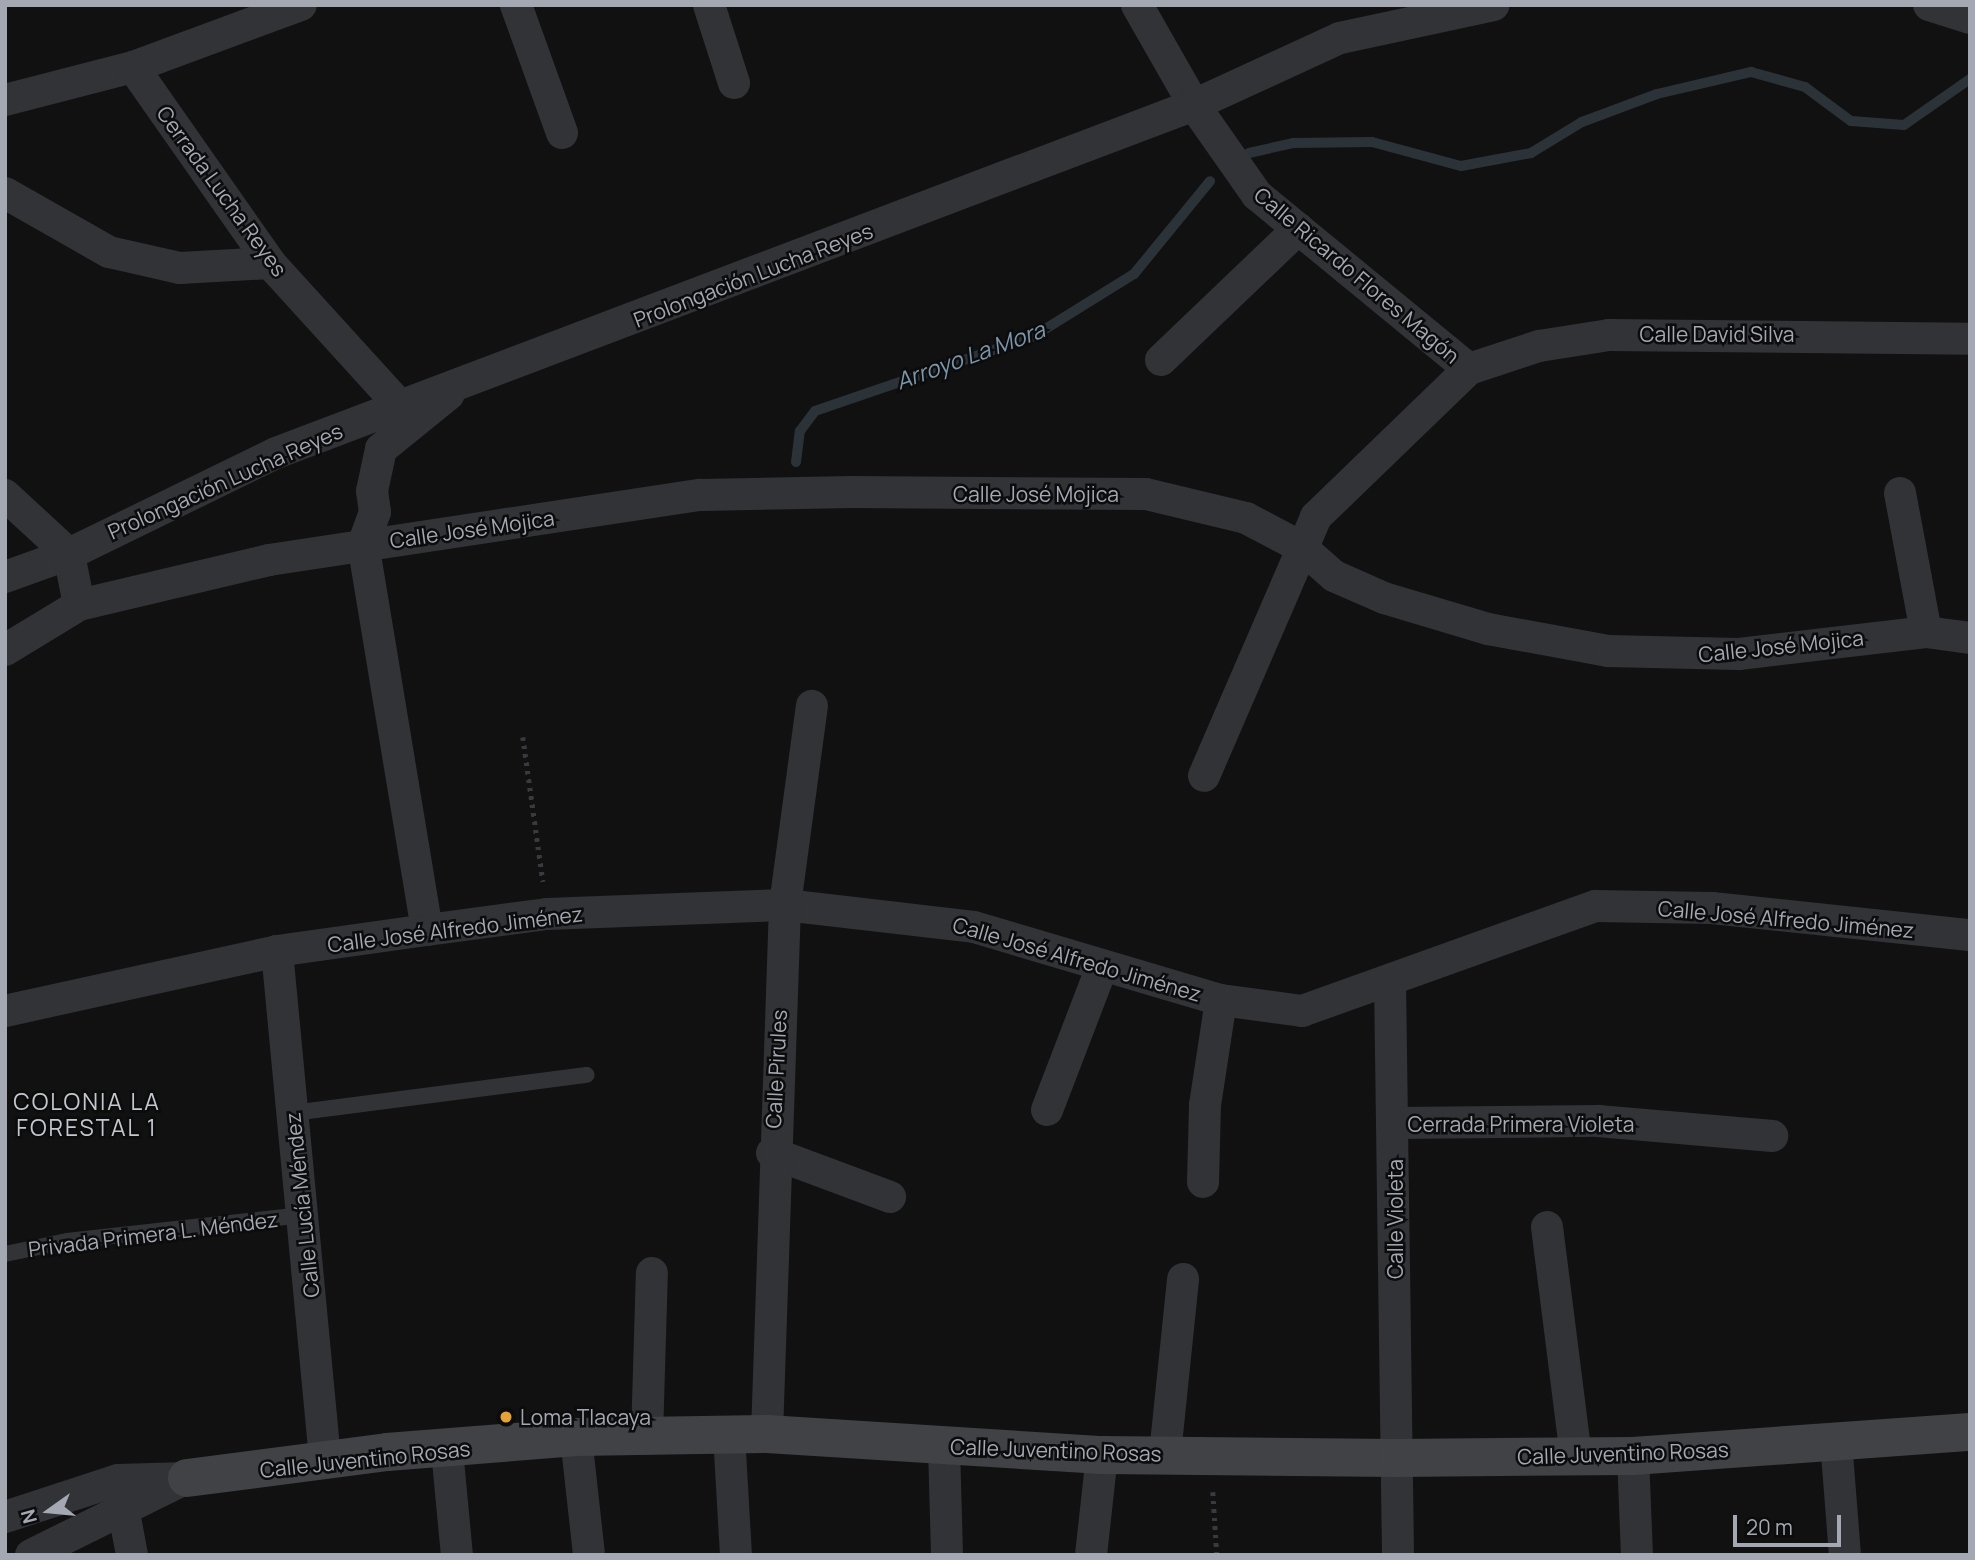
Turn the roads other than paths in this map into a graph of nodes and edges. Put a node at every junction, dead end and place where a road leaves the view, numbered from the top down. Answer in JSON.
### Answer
{"nodes":[{"id":1,"x":301,"y":5,"type":"edge"},
{"id":2,"x":516,"y":5,"type":"edge"},
{"id":3,"x":709,"y":5,"type":"edge"},
{"id":4,"x":1137,"y":5,"type":"edge"},
{"id":5,"x":1494,"y":5,"type":"edge"},
{"id":6,"x":1929,"y":5,"type":"edge"},
{"id":7,"x":1970,"y":18,"type":"edge"},
{"id":8,"x":133,"y":67,"type":"junction"},
{"id":9,"x":734,"y":83,"type":"dead end"},
{"id":10,"x":5,"y":100,"type":"edge"},
{"id":11,"x":1194,"y":105,"type":"junction"},
{"id":12,"x":562,"y":133,"type":"dead end"},
{"id":13,"x":5,"y":193,"type":"edge"},
{"id":14,"x":1298,"y":229,"type":"junction"},
{"id":15,"x":271,"y":263,"type":"junction"},
{"id":16,"x":1970,"y":339,"type":"edge"},
{"id":17,"x":1161,"y":360,"type":"dead end"},
{"id":18,"x":1469,"y":369,"type":"junction"},
{"id":19,"x":460,"y":385,"type":"junction"},
{"id":20,"x":400,"y":405,"type":"junction"},
{"id":21,"x":1900,"y":493,"type":"dead end"},
{"id":22,"x":5,"y":495,"type":"edge"},
{"id":23,"x":363,"y":545,"type":"junction"},
{"id":24,"x":1301,"y":547,"type":"junction"},
{"id":25,"x":69,"y":554,"type":"junction"},
{"id":26,"x":5,"y":576,"type":"edge"},
{"id":27,"x":79,"y":605,"type":"junction"},
{"id":28,"x":1926,"y":632,"type":"junction"},
{"id":29,"x":1970,"y":638,"type":"edge"},
{"id":30,"x":5,"y":650,"type":"edge"},
{"id":31,"x":812,"y":705,"type":"dead end"},
{"id":32,"x":1204,"y":776,"type":"dead end"},
{"id":33,"x":785,"y":905,"type":"junction"},
{"id":34,"x":427,"y":930,"type":"junction"},
{"id":35,"x":1970,"y":935,"type":"edge"},
{"id":36,"x":277,"y":951,"type":"junction"},
{"id":37,"x":1101,"y":969,"type":"junction"},
{"id":38,"x":1390,"y":981,"type":"junction"},
{"id":39,"x":1221,"y":1000,"type":"junction"},
{"id":40,"x":5,"y":1011,"type":"edge"},
{"id":41,"x":587,"y":1075,"type":"dead end"},
{"id":42,"x":1047,"y":1110,"type":"dead end"},
{"id":43,"x":293,"y":1113,"type":"junction"},
{"id":44,"x":1395,"y":1123,"type":"junction"},
{"id":45,"x":1772,"y":1136,"type":"dead end"},
{"id":46,"x":772,"y":1153,"type":"junction"},
{"id":47,"x":1203,"y":1182,"type":"dead end"},
{"id":48,"x":890,"y":1197,"type":"dead end"},
{"id":49,"x":301,"y":1215,"type":"junction"},
{"id":50,"x":1547,"y":1227,"type":"dead end"},
{"id":51,"x":5,"y":1254,"type":"edge"},
{"id":52,"x":652,"y":1273,"type":"dead end"},
{"id":53,"x":1183,"y":1279,"type":"dead end"},
{"id":54,"x":1970,"y":1432,"type":"edge"},
{"id":55,"x":729,"y":1434,"type":"junction"},
{"id":56,"x":767,"y":1434,"type":"junction"},
{"id":57,"x":576,"y":1437,"type":"junction"},
{"id":58,"x":647,"y":1437,"type":"junction"},
{"id":59,"x":1836,"y":1441,"type":"junction"},
{"id":60,"x":944,"y":1447,"type":"junction"},
{"id":61,"x":447,"y":1450,"type":"junction"},
{"id":62,"x":1165,"y":1454,"type":"junction"},
{"id":63,"x":1102,"y":1455,"type":"junction"},
{"id":64,"x":1576,"y":1456,"type":"junction"},
{"id":65,"x":1633,"y":1457,"type":"junction"},
{"id":66,"x":1395,"y":1458,"type":"junction"},
{"id":67,"x":325,"y":1459,"type":"junction"},
{"id":68,"x":187,"y":1478,"type":"junction"},
{"id":69,"x":118,"y":1480,"type":"junction"},
{"id":70,"x":124,"y":1511,"type":"junction"},
{"id":71,"x":5,"y":1517,"type":"edge"},
{"id":72,"x":31,"y":1555,"type":"edge"},
{"id":73,"x":132,"y":1555,"type":"edge"},
{"id":74,"x":457,"y":1555,"type":"edge"},
{"id":75,"x":589,"y":1555,"type":"edge"},
{"id":76,"x":736,"y":1555,"type":"edge"},
{"id":77,"x":947,"y":1555,"type":"edge"},
{"id":78,"x":1091,"y":1555,"type":"edge"},
{"id":79,"x":1398,"y":1555,"type":"edge"},
{"id":80,"x":1637,"y":1555,"type":"edge"},
{"id":81,"x":1845,"y":1555,"type":"edge"}],
"edges":[{"from":1,"to":8,"type":"street"},
{"from":2,"to":12,"type":"street"},
{"from":3,"to":9,"type":"street"},
{"from":4,"to":11,"type":"street","name":"Calle Ricardo Flores Magón"},
{"from":5,"to":11,"type":"street","name":"Prolongación Lucha Reyes"},
{"from":6,"to":7,"type":"street"},
{"from":8,"to":10,"type":"street"},
{"from":8,"to":15,"type":"street","name":"Cerrada Lucha Reyes"},
{"from":11,"to":14,"type":"street","name":"Calle Ricardo Flores Magón"},
{"from":11,"to":19,"type":"street","name":"Prolongación Lucha Reyes"},
{"from":13,"to":15,"type":"street"},
{"from":14,"to":17,"type":"street"},
{"from":14,"to":18,"type":"street","name":"Calle Ricardo Flores Magón"},
{"from":15,"to":20,"type":"street","name":"Cerrada Lucha Reyes"},
{"from":16,"to":18,"type":"street","name":"Calle David Silva"},
{"from":18,"to":24,"type":"street","name":"Calle Ricardo Flores Magón"},
{"from":19,"to":20,"type":"street","name":"Prolongación Lucha Reyes"},
{"from":19,"to":23,"type":"street"},
{"from":20,"to":25,"type":"street","name":"Prolongación Lucha Reyes"},
{"from":21,"to":28,"type":"street"},
{"from":22,"to":25,"type":"street"},
{"from":23,"to":24,"type":"street","name":"Calle José Mojica"},
{"from":23,"to":27,"type":"street","name":"Calle José Mojica"},
{"from":23,"to":34,"type":"street"},
{"from":24,"to":28,"type":"street","name":"Calle José Mojica"},
{"from":24,"to":32,"type":"street","name":"Calle Ricardo Flores Magón"},
{"from":25,"to":26,"type":"street"},
{"from":25,"to":27,"type":"street"},
{"from":27,"to":30,"type":"street","name":"Calle José Mojica"},
{"from":28,"to":29,"type":"street","name":"Calle José Mojica"},
{"from":31,"to":33,"type":"street","name":"Calle Pirules"},
{"from":33,"to":34,"type":"street","name":"Calle José Alfredo Jiménez"},
{"from":33,"to":37,"type":"street","name":"Calle José Alfredo Jiménez"},
{"from":33,"to":46,"type":"street","name":"Calle Pirules"},
{"from":34,"to":36,"type":"street","name":"Calle José Alfredo Jiménez"},
{"from":35,"to":38,"type":"street","name":"Calle José Alfredo Jiménez"},
{"from":36,"to":40,"type":"street","name":"Calle José Alfredo Jiménez"},
{"from":36,"to":43,"type":"street","name":"Calle Lucía Méndez"},
{"from":37,"to":39,"type":"street","name":"Calle José Alfredo Jiménez"},
{"from":37,"to":42,"type":"street"},
{"from":38,"to":39,"type":"street","name":"Calle José Alfredo Jiménez"},
{"from":38,"to":44,"type":"street","name":"Calle Violeta"},
{"from":39,"to":47,"type":"street"},
{"from":41,"to":43,"type":"lane"},
{"from":43,"to":49,"type":"street","name":"Calle Lucía Méndez"},
{"from":44,"to":45,"type":"street","name":"Cerrada Primera Violeta"},
{"from":44,"to":66,"type":"street","name":"Calle Violeta"},
{"from":46,"to":48,"type":"street"},
{"from":46,"to":56,"type":"street","name":"Calle Pirules"},
{"from":49,"to":51,"type":"lane","name":"Privada Primera L. Méndez"},
{"from":49,"to":67,"type":"street","name":"Calle Lucía Méndez"},
{"from":50,"to":64,"type":"street"},
{"from":52,"to":58,"type":"street"},
{"from":53,"to":62,"type":"street"},
{"from":54,"to":59,"type":"street","name":"Calle Juventino Rosas"},
{"from":55,"to":56,"type":"street","name":"Calle Juventino Rosas"},
{"from":55,"to":58,"type":"street","name":"Calle Juventino Rosas"},
{"from":55,"to":76,"type":"street"},
{"from":56,"to":60,"type":"street","name":"Calle Juventino Rosas"},
{"from":57,"to":58,"type":"street","name":"Calle Juventino Rosas"},
{"from":57,"to":61,"type":"street","name":"Calle Juventino Rosas"},
{"from":57,"to":75,"type":"street"},
{"from":59,"to":65,"type":"street","name":"Calle Juventino Rosas"},
{"from":59,"to":81,"type":"street"},
{"from":60,"to":63,"type":"street","name":"Calle Juventino Rosas"},
{"from":60,"to":77,"type":"street"},
{"from":61,"to":67,"type":"street","name":"Calle Juventino Rosas"},
{"from":61,"to":74,"type":"street"},
{"from":62,"to":63,"type":"street","name":"Calle Juventino Rosas"},
{"from":62,"to":66,"type":"street","name":"Calle Juventino Rosas"},
{"from":63,"to":78,"type":"street"},
{"from":64,"to":65,"type":"street","name":"Calle Juventino Rosas"},
{"from":64,"to":66,"type":"street","name":"Calle Juventino Rosas"},
{"from":65,"to":80,"type":"street"},
{"from":66,"to":79,"type":"street","name":"Calle Violeta"},
{"from":67,"to":68,"type":"street","name":"Calle Juventino Rosas"},
{"from":68,"to":69,"type":"street","name":"Calle Juventino Rosas"},
{"from":68,"to":70,"type":"street","name":"Calle Juventino Rosas"},
{"from":69,"to":70,"type":"street"},
{"from":69,"to":71,"type":"street","name":"Calle Juventino Rosas"},
{"from":70,"to":72,"type":"street","name":"Calle Juventino Rosas"},
{"from":70,"to":73,"type":"street"}]}
